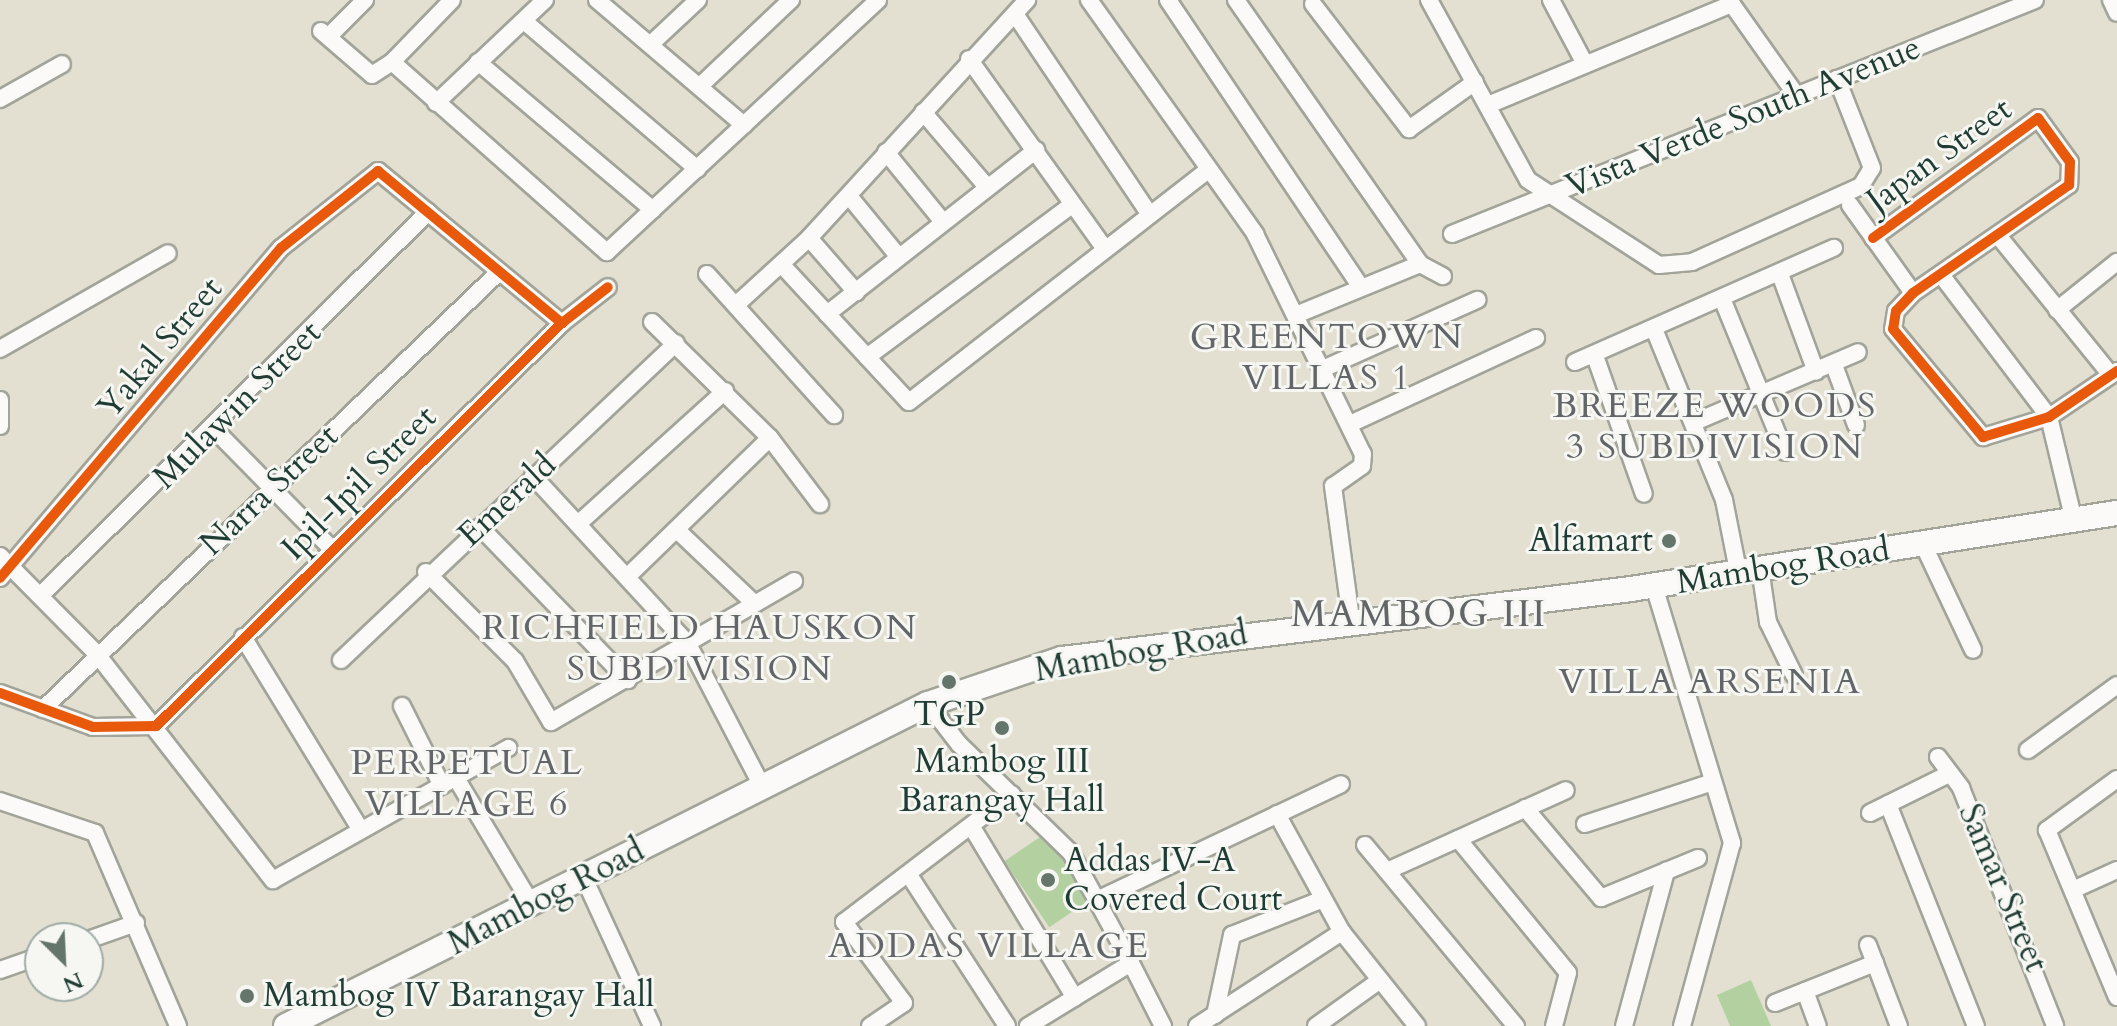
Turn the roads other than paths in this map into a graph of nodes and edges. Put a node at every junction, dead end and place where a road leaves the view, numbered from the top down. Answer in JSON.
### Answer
{"nodes":[{"id":1,"x":365,"y":0,"type":"edge"},
{"id":2,"x":452,"y":0,"type":"edge"},
{"id":3,"x":545,"y":0,"type":"edge"},
{"id":4,"x":698,"y":0,"type":"edge"},
{"id":5,"x":791,"y":0,"type":"edge"},
{"id":6,"x":878,"y":0,"type":"edge"},
{"id":7,"x":1027,"y":0,"type":"edge"},
{"id":8,"x":1089,"y":0,"type":"edge"},
{"id":9,"x":1236,"y":0,"type":"edge"},
{"id":10,"x":1429,"y":0,"type":"edge"},
{"id":11,"x":1551,"y":0,"type":"edge"},
{"id":12,"x":2111,"y":0,"type":"edge"},
{"id":13,"x":608,"y":2,"type":"edge"},
{"id":14,"x":1173,"y":2,"type":"edge"},
{"id":15,"x":1731,"y":2,"type":"edge"},
{"id":16,"x":2026,"y":2,"type":"edge"},
{"id":17,"x":1313,"y":4,"type":"dead end"},
{"id":18,"x":2117,"y":13,"type":"edge"},
{"id":19,"x":1015,"y":14,"type":"junction"},
{"id":20,"x":524,"y":21,"type":"junction"},
{"id":21,"x":652,"y":43,"type":"junction"},
{"id":22,"x":969,"y":59,"type":"junction"},
{"id":23,"x":392,"y":62,"type":"junction"},
{"id":24,"x":478,"y":62,"type":"junction"},
{"id":25,"x":62,"y":64,"type":"dead end"},
{"id":26,"x":1585,"y":64,"type":"junction"},
{"id":27,"x":1837,"y":79,"type":"junction"},
{"id":28,"x":1475,"y":82,"type":"junction"},
{"id":29,"x":701,"y":85,"type":"junction"},
{"id":30,"x":1797,"y":96,"type":"junction"},
{"id":31,"x":0,"y":99,"type":"edge"},
{"id":32,"x":436,"y":103,"type":"junction"},
{"id":33,"x":1488,"y":105,"type":"junction"},
{"id":34,"x":923,"y":112,"type":"junction"},
{"id":35,"x":744,"y":125,"type":"junction"},
{"id":36,"x":1036,"y":150,"type":"junction"},
{"id":37,"x":886,"y":152,"type":"junction"},
{"id":38,"x":697,"y":169,"type":"junction"},
{"id":39,"x":1207,"y":171,"type":"junction"},
{"id":40,"x":987,"y":187,"type":"junction"},
{"id":41,"x":1557,"y":193,"type":"junction"},
{"id":42,"x":849,"y":196,"type":"junction"},
{"id":43,"x":1072,"y":205,"type":"junction"},
{"id":44,"x":1850,"y":205,"type":"dead end"},
{"id":45,"x":653,"y":210,"type":"junction"},
{"id":46,"x":428,"y":212,"type":"junction"},
{"id":47,"x":1150,"y":215,"type":"junction"},
{"id":48,"x":943,"y":222,"type":"junction"},
{"id":49,"x":1452,"y":234,"type":"dead end"},
{"id":50,"x":809,"y":238,"type":"junction"},
{"id":51,"x":1873,"y":238,"type":"junction"},
{"id":52,"x":2000,"y":238,"type":"junction"},
{"id":53,"x":1834,"y":248,"type":"dead end"},
{"id":54,"x":1105,"y":249,"type":"junction"},
{"id":55,"x":168,"y":253,"type":"dead end"},
{"id":56,"x":899,"y":257,"type":"junction"},
{"id":57,"x":2117,"y":262,"type":"edge"},
{"id":58,"x":781,"y":264,"type":"junction"},
{"id":59,"x":1420,"y":264,"type":"junction"},
{"id":60,"x":498,"y":273,"type":"junction"},
{"id":61,"x":707,"y":274,"type":"dead end"},
{"id":62,"x":1780,"y":274,"type":"junction"},
{"id":63,"x":1443,"y":276,"type":"dead end"},
{"id":64,"x":1942,"y":276,"type":"junction"},
{"id":65,"x":608,"y":287,"type":"dead end"},
{"id":66,"x":1361,"y":287,"type":"junction"},
{"id":67,"x":856,"y":292,"type":"junction"},
{"id":68,"x":1913,"y":293,"type":"junction"},
{"id":69,"x":1477,"y":300,"type":"dead end"},
{"id":70,"x":1723,"y":301,"type":"junction"},
{"id":71,"x":737,"y":304,"type":"junction"},
{"id":72,"x":2057,"y":310,"type":"junction"},
{"id":73,"x":827,"y":314,"type":"junction"},
{"id":74,"x":1298,"y":314,"type":"junction"},
{"id":75,"x":652,"y":322,"type":"dead end"},
{"id":76,"x":562,"y":323,"type":"junction"},
{"id":77,"x":1654,"y":329,"type":"junction"},
{"id":78,"x":1893,"y":329,"type":"junction"},
{"id":79,"x":1536,"y":338,"type":"dead end"},
{"id":80,"x":1880,"y":341,"type":"dead end"},
{"id":81,"x":676,"y":343,"type":"junction"},
{"id":82,"x":0,"y":349,"type":"edge"},
{"id":83,"x":1858,"y":352,"type":"dead end"},
{"id":84,"x":1595,"y":356,"type":"junction"},
{"id":85,"x":867,"y":357,"type":"junction"},
{"id":86,"x":1575,"y":362,"type":"dead end"},
{"id":87,"x":1834,"y":365,"type":"junction"},
{"id":88,"x":1325,"y":368,"type":"junction"},
{"id":89,"x":1816,"y":372,"type":"junction"},
{"id":90,"x":2114,"y":373,"type":"edge"},
{"id":91,"x":725,"y":391,"type":"junction"},
{"id":92,"x":1763,"y":394,"type":"junction"},
{"id":93,"x":0,"y":400,"type":"edge"},
{"id":94,"x":834,"y":415,"type":"dead end"},
{"id":95,"x":2049,"y":417,"type":"junction"},
{"id":96,"x":1695,"y":422,"type":"junction"},
{"id":97,"x":1350,"y":424,"type":"junction"},
{"id":98,"x":1856,"y":425,"type":"dead end"},
{"id":99,"x":0,"y":426,"type":"edge"},
{"id":100,"x":215,"y":430,"type":"junction"},
{"id":101,"x":770,"y":438,"type":"junction"},
{"id":102,"x":1785,"y":452,"type":"dead end"},
{"id":103,"x":533,"y":476,"type":"junction"},
{"id":104,"x":275,"y":485,"type":"junction"},
{"id":105,"x":1644,"y":494,"type":"dead end"},
{"id":106,"x":820,"y":504,"type":"dead end"},
{"id":107,"x":2117,"y":513,"type":"edge"},
{"id":108,"x":2074,"y":521,"type":"junction"},
{"id":109,"x":579,"y":523,"type":"junction"},
{"id":110,"x":480,"y":527,"type":"junction"},
{"id":111,"x":678,"y":531,"type":"junction"},
{"id":112,"x":1923,"y":544,"type":"junction"},
{"id":113,"x":332,"y":549,"type":"junction"},
{"id":114,"x":4,"y":567,"type":"edge"},
{"id":115,"x":1749,"y":570,"type":"junction"},
{"id":116,"x":426,"y":572,"type":"junction"},
{"id":117,"x":628,"y":576,"type":"junction"},
{"id":118,"x":794,"y":581,"type":"dead end"},
{"id":119,"x":1654,"y":586,"type":"junction"},
{"id":120,"x":42,"y":594,"type":"junction"},
{"id":121,"x":755,"y":604,"type":"junction"},
{"id":122,"x":1351,"y":619,"type":"junction"},
{"id":123,"x":243,"y":637,"type":"junction"},
{"id":124,"x":688,"y":644,"type":"junction"},
{"id":125,"x":1973,"y":650,"type":"dead end"},
{"id":126,"x":96,"y":653,"type":"junction"},
{"id":127,"x":341,"y":660,"type":"dead end"},
{"id":128,"x":1794,"y":675,"type":"dead end"},
{"id":129,"x":628,"y":680,"type":"junction"},
{"id":130,"x":2117,"y":685,"type":"edge"},
{"id":131,"x":0,"y":693,"type":"edge"},
{"id":132,"x":928,"y":704,"type":"junction"},
{"id":133,"x":402,"y":706,"type":"dead end"},
{"id":134,"x":43,"y":709,"type":"junction"},
{"id":135,"x":156,"y":726,"type":"junction"},
{"id":136,"x":508,"y":748,"type":"dead end"},
{"id":137,"x":2028,"y":750,"type":"dead end"},
{"id":138,"x":1938,"y":757,"type":"dead end"},
{"id":139,"x":1949,"y":774,"type":"junction"},
{"id":140,"x":2117,"y":779,"type":"edge"},
{"id":141,"x":449,"y":782,"type":"junction"},
{"id":142,"x":1713,"y":782,"type":"junction"},
{"id":143,"x":1341,"y":784,"type":"dead end"},
{"id":144,"x":762,"y":786,"type":"junction"},
{"id":145,"x":1566,"y":790,"type":"dead end"},
{"id":146,"x":1012,"y":794,"type":"junction"},
{"id":147,"x":0,"y":801,"type":"edge"},
{"id":148,"x":1888,"y":804,"type":"junction"},
{"id":149,"x":1525,"y":808,"type":"junction"},
{"id":150,"x":1870,"y":813,"type":"dead end"},
{"id":151,"x":1277,"y":814,"type":"junction"},
{"id":152,"x":1585,"y":824,"type":"dead end"},
{"id":153,"x":973,"y":829,"type":"junction"},
{"id":154,"x":361,"y":830,"type":"junction"},
{"id":155,"x":1458,"y":839,"type":"junction"},
{"id":156,"x":1365,"y":845,"type":"dead end"},
{"id":157,"x":1698,"y":858,"type":"dead end"},
{"id":158,"x":2117,"y":870,"type":"edge"},
{"id":159,"x":1387,"y":871,"type":"junction"},
{"id":160,"x":1666,"y":871,"type":"junction"},
{"id":161,"x":909,"y":875,"type":"junction"},
{"id":162,"x":584,"y":878,"type":"junction"},
{"id":163,"x":2075,"y":889,"type":"junction"},
{"id":164,"x":1097,"y":900,"type":"junction"},
{"id":165,"x":1321,"y":900,"type":"junction"},
{"id":166,"x":532,"y":905,"type":"junction"},
{"id":167,"x":136,"y":923,"type":"junction"},
{"id":168,"x":1342,"y":932,"type":"junction"},
{"id":169,"x":104,"y":934,"type":"edge"},
{"id":170,"x":1868,"y":945,"type":"dead end"},
{"id":171,"x":24,"y":962,"type":"edge"},
{"id":172,"x":1131,"y":963,"type":"junction"},
{"id":173,"x":1875,"y":963,"type":"junction"},
{"id":174,"x":0,"y":970,"type":"edge"},
{"id":175,"x":1380,"y":980,"type":"junction"},
{"id":176,"x":2116,"y":990,"type":"edge"},
{"id":177,"x":1805,"y":991,"type":"junction"},
{"id":178,"x":1075,"y":998,"type":"junction"},
{"id":179,"x":1775,"y":1003,"type":"dead end"},
{"id":180,"x":1215,"y":1015,"type":"junction"},
{"id":181,"x":178,"y":1026,"type":"edge"},
{"id":182,"x":286,"y":1026,"type":"edge"},
{"id":183,"x":652,"y":1026,"type":"edge"},
{"id":184,"x":870,"y":1026,"type":"edge"},
{"id":185,"x":1007,"y":1026,"type":"edge"},
{"id":186,"x":1028,"y":1026,"type":"edge"},
{"id":187,"x":1163,"y":1026,"type":"edge"},
{"id":188,"x":1197,"y":1026,"type":"edge"},
{"id":189,"x":1316,"y":1026,"type":"edge"},
{"id":190,"x":1417,"y":1026,"type":"edge"},
{"id":191,"x":1516,"y":1026,"type":"edge"},
{"id":192,"x":1554,"y":1026,"type":"edge"},
{"id":193,"x":1624,"y":1026,"type":"edge"},
{"id":194,"x":1682,"y":1026,"type":"edge"},
{"id":195,"x":1818,"y":1026,"type":"edge"},
{"id":196,"x":1899,"y":1026,"type":"edge"},
{"id":197,"x":1976,"y":1026,"type":"edge"},
{"id":198,"x":2055,"y":1026,"type":"edge"}],
"edges":[{"from":1,"to":23,"type":"street"},
{"from":2,"to":23,"type":"street"},
{"from":3,"to":20,"type":"street"},
{"from":4,"to":21,"type":"street"},
{"from":5,"to":29,"type":"street"},
{"from":6,"to":35,"type":"street"},
{"from":7,"to":19,"type":"street"},
{"from":8,"to":39,"type":"street"},
{"from":9,"to":59,"type":"street"},
{"from":10,"to":28,"type":"street"},
{"from":11,"to":26,"type":"street"},
{"from":12,"to":18,"type":"street"},
{"from":13,"to":21,"type":"street"},
{"from":14,"to":66,"type":"street"},
{"from":15,"to":26,"type":"street"},
{"from":15,"to":30,"type":"street"},
{"from":16,"to":27,"type":"street","name":"Vista Verde South Avenue"},
{"from":17,"to":28,"type":"street"},
{"from":19,"to":22,"type":"street"},
{"from":19,"to":47,"type":"street"},
{"from":20,"to":24,"type":"street"},
{"from":20,"to":38,"type":"street"},
{"from":21,"to":29,"type":"street"},
{"from":22,"to":34,"type":"street"},
{"from":22,"to":36,"type":"street"},
{"from":23,"to":32,"type":"street"},
{"from":24,"to":32,"type":"street"},
{"from":24,"to":45,"type":"street"},
{"from":25,"to":31,"type":"street"},
{"from":26,"to":33,"type":"street"},
{"from":27,"to":30,"type":"street","name":"Vista Verde South Avenue"},
{"from":27,"to":41,"type":"street"},
{"from":28,"to":33,"type":"street"},
{"from":29,"to":35,"type":"street"},
{"from":30,"to":41,"type":"street","name":"Vista Verde South Avenue"},
{"from":32,"to":45,"type":"street"},
{"from":33,"to":41,"type":"street"},
{"from":34,"to":37,"type":"street"},
{"from":34,"to":40,"type":"street"},
{"from":35,"to":38,"type":"street"},
{"from":36,"to":40,"type":"street"},
{"from":36,"to":43,"type":"street"},
{"from":37,"to":42,"type":"street"},
{"from":37,"to":48,"type":"street"},
{"from":38,"to":45,"type":"street"},
{"from":39,"to":47,"type":"street"},
{"from":39,"to":74,"type":"street"},
{"from":40,"to":48,"type":"street"},
{"from":41,"to":49,"type":"street","name":"Vista Verde South Avenue"},
{"from":42,"to":50,"type":"street"},
{"from":42,"to":56,"type":"street"},
{"from":43,"to":54,"type":"street"},
{"from":43,"to":85,"type":"street"},
{"from":44,"to":51,"type":"street"},
{"from":46,"to":60,"type":"street"},
{"from":46,"to":100,"type":"street","name":"Mulawin Street"},
{"from":46,"to":114,"type":"street","name":"Yakal Street"},
{"from":47,"to":54,"type":"street"},
{"from":48,"to":56,"type":"street"},
{"from":50,"to":58,"type":"street"},
{"from":50,"to":67,"type":"street"},
{"from":51,"to":52,"type":"street","name":"Japan Street"},
{"from":51,"to":68,"type":"street"},
{"from":52,"to":64,"type":"street"},
{"from":52,"to":72,"type":"street"},
{"from":53,"to":62,"type":"street"},
{"from":54,"to":85,"type":"street"},
{"from":55,"to":82,"type":"street"},
{"from":56,"to":67,"type":"street"},
{"from":57,"to":72,"type":"street"},
{"from":58,"to":71,"type":"street"},
{"from":58,"to":73,"type":"street"},
{"from":59,"to":63,"type":"street"},
{"from":59,"to":66,"type":"street"},
{"from":60,"to":76,"type":"street"},
{"from":60,"to":104,"type":"street","name":"Narra Street"},
{"from":61,"to":71,"type":"street"},
{"from":62,"to":70,"type":"street"},
{"from":62,"to":89,"type":"street"},
{"from":64,"to":68,"type":"street"},
{"from":64,"to":95,"type":"street"},
{"from":65,"to":76,"type":"street","name":"Ipil-Ipil Street"},
{"from":66,"to":74,"type":"street"},
{"from":67,"to":73,"type":"street"},
{"from":68,"to":78,"type":"street"},
{"from":69,"to":88,"type":"street"},
{"from":70,"to":77,"type":"street"},
{"from":70,"to":92,"type":"street"},
{"from":71,"to":94,"type":"street"},
{"from":72,"to":90,"type":"street"},
{"from":73,"to":85,"type":"street"},
{"from":74,"to":88,"type":"street"},
{"from":75,"to":81,"type":"street"},
{"from":76,"to":113,"type":"street","name":"Ipil-Ipil Street"},
{"from":77,"to":84,"type":"street"},
{"from":77,"to":96,"type":"street"},
{"from":78,"to":80,"type":"street"},
{"from":78,"to":95,"type":"street"},
{"from":79,"to":97,"type":"street"},
{"from":81,"to":91,"type":"street"},
{"from":81,"to":103,"type":"street","name":"Emerald"},
{"from":83,"to":87,"type":"street"},
{"from":84,"to":86,"type":"street"},
{"from":84,"to":105,"type":"street"},
{"from":87,"to":89,"type":"street"},
{"from":87,"to":98,"type":"street"},
{"from":88,"to":97,"type":"street"},
{"from":89,"to":92,"type":"street"},
{"from":90,"to":95,"type":"street"},
{"from":91,"to":101,"type":"street"},
{"from":91,"to":109,"type":"street"},
{"from":92,"to":96,"type":"street"},
{"from":92,"to":102,"type":"street"},
{"from":93,"to":99,"type":"street"},
{"from":95,"to":108,"type":"street"},
{"from":96,"to":115,"type":"street"},
{"from":97,"to":122,"type":"street"},
{"from":100,"to":104,"type":"street"},
{"from":100,"to":120,"type":"street","name":"Mulawin Street"},
{"from":101,"to":106,"type":"street"},
{"from":101,"to":111,"type":"street"},
{"from":103,"to":109,"type":"street"},
{"from":103,"to":110,"type":"street","name":"Emerald"},
{"from":104,"to":113,"type":"street"},
{"from":104,"to":126,"type":"street","name":"Narra Street"},
{"from":107,"to":108,"type":"main road","name":"Mambog Road"},
{"from":108,"to":112,"type":"main road","name":"Mambog Road"},
{"from":109,"to":117,"type":"street"},
{"from":110,"to":116,"type":"street","name":"Emerald"},
{"from":110,"to":129,"type":"street"},
{"from":111,"to":117,"type":"street"},
{"from":111,"to":121,"type":"street"},
{"from":112,"to":115,"type":"main road","name":"Mambog Road"},
{"from":112,"to":125,"type":"street"},
{"from":113,"to":123,"type":"street","name":"Ipil-Ipil Street"},
{"from":114,"to":120,"type":"street"},
{"from":115,"to":119,"type":"main road","name":"Mambog Road"},
{"from":115,"to":128,"type":"street"},
{"from":116,"to":127,"type":"street","name":"Emerald"},
{"from":116,"to":129,"type":"street"},
{"from":117,"to":124,"type":"street"},
{"from":118,"to":121,"type":"street"},
{"from":119,"to":122,"type":"main road","name":"Mambog Road"},
{"from":119,"to":142,"type":"street"},
{"from":120,"to":126,"type":"street"},
{"from":121,"to":124,"type":"street"},
{"from":122,"to":132,"type":"main road","name":"Mambog Road"},
{"from":123,"to":135,"type":"street","name":"Ipil-Ipil Street"},
{"from":123,"to":154,"type":"street"},
{"from":124,"to":129,"type":"street"},
{"from":124,"to":144,"type":"street"},
{"from":126,"to":134,"type":"street","name":"Narra Street"},
{"from":126,"to":135,"type":"street"},
{"from":130,"to":137,"type":"street"},
{"from":131,"to":134,"type":"street"},
{"from":132,"to":144,"type":"main road","name":"Mambog Road"},
{"from":132,"to":146,"type":"street"},
{"from":133,"to":141,"type":"street"},
{"from":134,"to":135,"type":"street"},
{"from":135,"to":154,"type":"street"},
{"from":136,"to":141,"type":"street"},
{"from":138,"to":139,"type":"street","name":"Samar Street"},
{"from":139,"to":148,"type":"street"},
{"from":139,"to":198,"type":"street","name":"Samar Street"},
{"from":140,"to":163,"type":"street"},
{"from":141,"to":154,"type":"street"},
{"from":141,"to":166,"type":"street"},
{"from":142,"to":152,"type":"street"},
{"from":142,"to":194,"type":"street"},
{"from":143,"to":151,"type":"street"},
{"from":144,"to":162,"type":"main road","name":"Mambog Road"},
{"from":145,"to":149,"type":"street"},
{"from":146,"to":153,"type":"street"},
{"from":146,"to":164,"type":"street"},
{"from":147,"to":167,"type":"street"},
{"from":148,"to":150,"type":"street"},
{"from":148,"to":197,"type":"street"},
{"from":149,"to":155,"type":"street"},
{"from":149,"to":160,"type":"street"},
{"from":151,"to":164,"type":"street"},
{"from":151,"to":165,"type":"street"},
{"from":153,"to":161,"type":"street"},
{"from":153,"to":178,"type":"street"},
{"from":155,"to":159,"type":"street"},
{"from":155,"to":192,"type":"street"},
{"from":156,"to":159,"type":"street"},
{"from":157,"to":160,"type":"street"},
{"from":158,"to":163,"type":"street"},
{"from":159,"to":191,"type":"street"},
{"from":160,"to":193,"type":"street"},
{"from":161,"to":184,"type":"street"},
{"from":161,"to":185,"type":"street"},
{"from":162,"to":166,"type":"main road","name":"Mambog Road"},
{"from":162,"to":183,"type":"street"},
{"from":163,"to":176,"type":"street"},
{"from":164,"to":172,"type":"street"},
{"from":165,"to":168,"type":"street"},
{"from":165,"to":180,"type":"street"},
{"from":166,"to":182,"type":"main road","name":"Mambog Road"},
{"from":167,"to":169,"type":"street"},
{"from":167,"to":181,"type":"street"},
{"from":168,"to":175,"type":"street"},
{"from":168,"to":180,"type":"street"},
{"from":170,"to":173,"type":"street"},
{"from":171,"to":174,"type":"street"},
{"from":172,"to":178,"type":"street"},
{"from":172,"to":187,"type":"street"},
{"from":173,"to":177,"type":"street"},
{"from":173,"to":196,"type":"street"},
{"from":175,"to":189,"type":"street"},
{"from":175,"to":190,"type":"street"},
{"from":177,"to":179,"type":"street"},
{"from":177,"to":195,"type":"street"},
{"from":178,"to":186,"type":"street"},
{"from":180,"to":188,"type":"street"}]}
